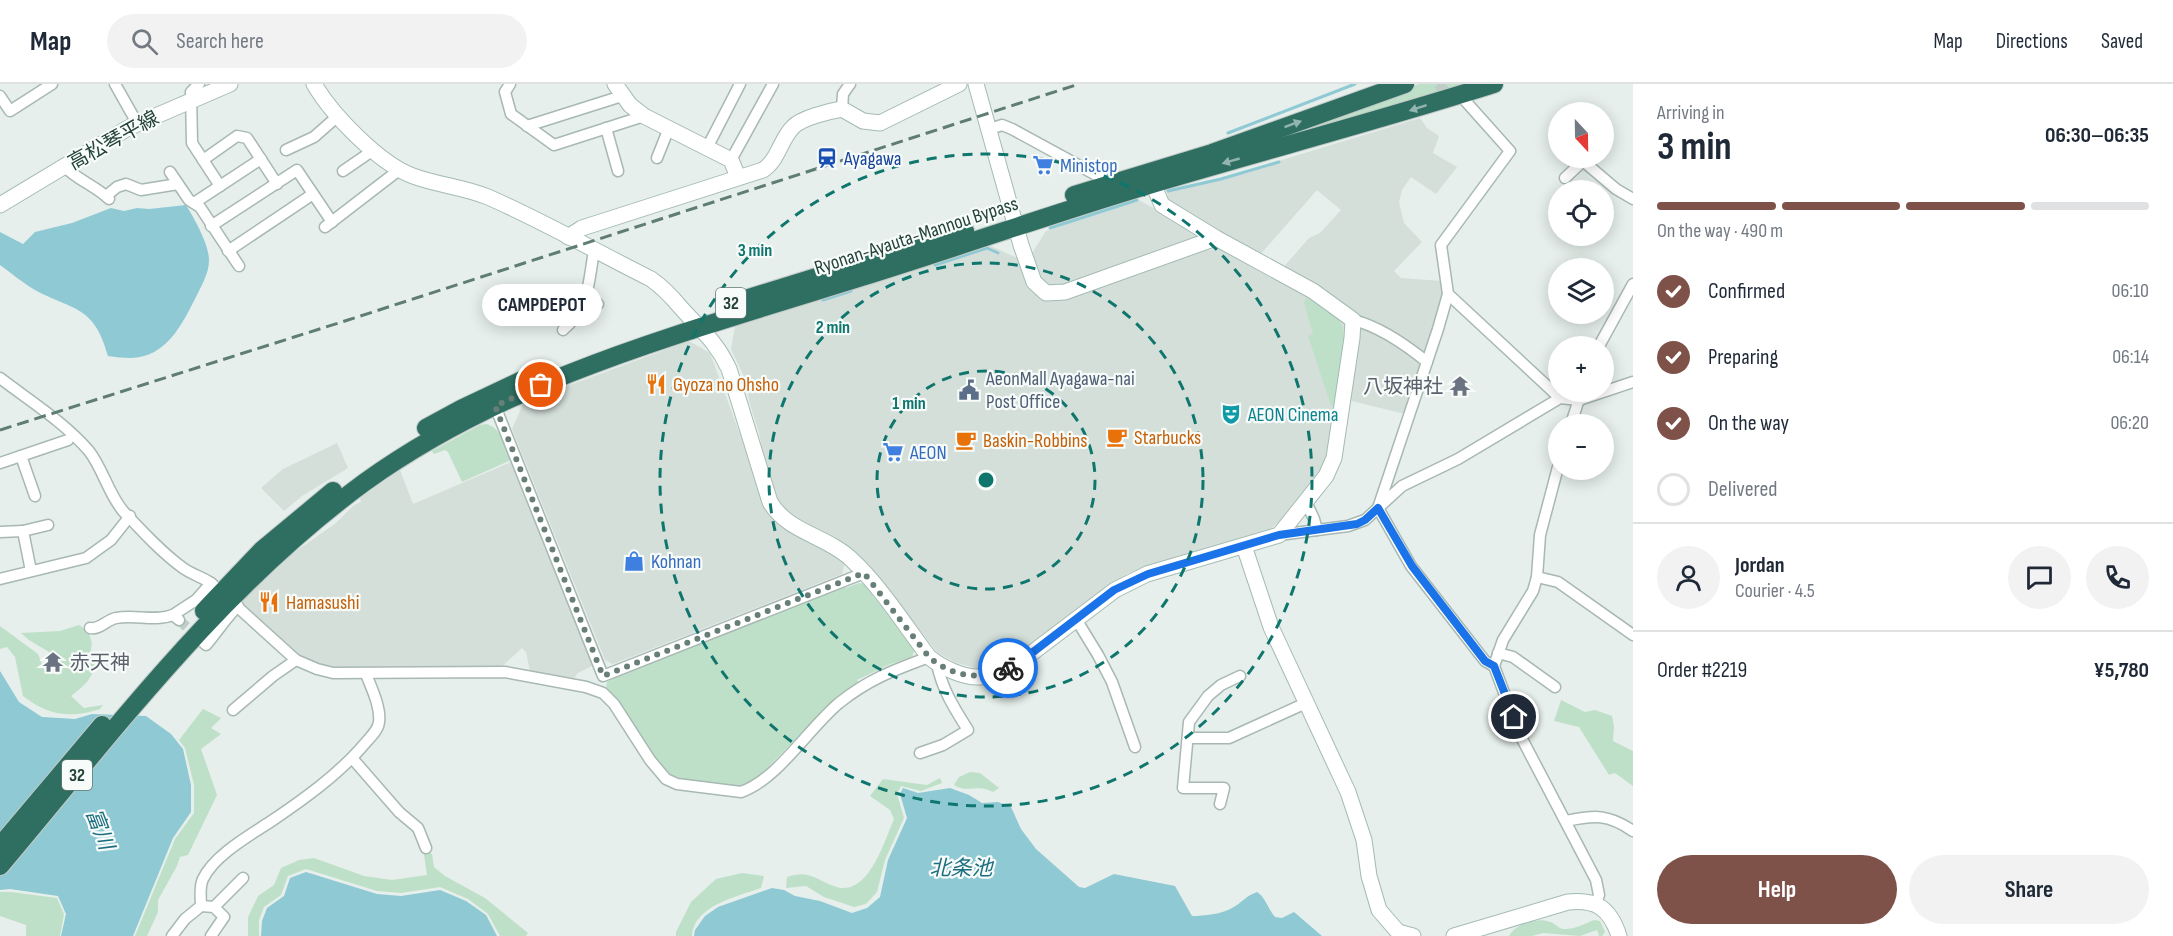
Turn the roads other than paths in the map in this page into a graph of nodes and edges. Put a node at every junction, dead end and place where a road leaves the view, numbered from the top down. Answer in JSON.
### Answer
{"nodes":[{"id":1,"x":52,"y":84,"type":"edge"},
{"id":2,"x":199,"y":84,"type":"edge"},
{"id":3,"x":230,"y":84,"type":"edge"},
{"id":4,"x":314,"y":84,"type":"edge"},
{"id":5,"x":510,"y":84,"type":"edge"},
{"id":6,"x":740,"y":84,"type":"edge"},
{"id":7,"x":773,"y":84,"type":"edge"},
{"id":8,"x":850,"y":84,"type":"edge"},
{"id":9,"x":959,"y":84,"type":"edge"},
{"id":10,"x":976,"y":84,"type":"edge"},
{"id":11,"x":1405,"y":84,"type":"edge"},
{"id":12,"x":1494,"y":84,"type":"edge"},
{"id":13,"x":121,"y":86,"type":"edge"},
{"id":14,"x":939,"y":88,"type":"edge"},
{"id":15,"x":618,"y":90,"type":"edge"},
{"id":16,"x":0,"y":96,"type":"edge"},
{"id":17,"x":1460,"y":100,"type":"junction"},
{"id":18,"x":190,"y":101,"type":"junction"},
{"id":19,"x":842,"y":110,"type":"junction"},
{"id":20,"x":339,"y":116,"type":"junction"},
{"id":21,"x":644,"y":116,"type":"junction"},
{"id":22,"x":137,"y":123,"type":"junction"},
{"id":23,"x":527,"y":126,"type":"junction"},
{"id":24,"x":606,"y":128,"type":"junction"},
{"id":25,"x":669,"y":128,"type":"junction"},
{"id":26,"x":990,"y":129,"type":"junction"},
{"id":27,"x":290,"y":144,"type":"dead end"},
{"id":28,"x":707,"y":148,"type":"junction"},
{"id":29,"x":372,"y":151,"type":"junction"},
{"id":30,"x":657,"y":158,"type":"dead end"},
{"id":31,"x":261,"y":159,"type":"junction"},
{"id":32,"x":203,"y":160,"type":"junction"},
{"id":33,"x":730,"y":160,"type":"junction"},
{"id":34,"x":64,"y":166,"type":"junction"},
{"id":35,"x":399,"y":170,"type":"junction"},
{"id":36,"x":343,"y":171,"type":"dead end"},
{"id":37,"x":618,"y":171,"type":"dead end"},
{"id":38,"x":170,"y":172,"type":"dead end"},
{"id":39,"x":738,"y":177,"type":"junction"},
{"id":40,"x":1565,"y":178,"type":"dead end"},
{"id":41,"x":1111,"y":183,"type":"junction"},
{"id":42,"x":178,"y":184,"type":"junction"},
{"id":43,"x":277,"y":184,"type":"junction"},
{"id":44,"x":1153,"y":184,"type":"junction"},
{"id":45,"x":219,"y":186,"type":"junction"},
{"id":46,"x":313,"y":194,"type":"junction"},
{"id":47,"x":1633,"y":199,"type":"edge"},
{"id":48,"x":194,"y":203,"type":"junction"},
{"id":49,"x":0,"y":205,"type":"edge"},
{"id":50,"x":1015,"y":221,"type":"junction"},
{"id":51,"x":211,"y":226,"type":"junction"},
{"id":52,"x":568,"y":237,"type":"junction"},
{"id":53,"x":1216,"y":238,"type":"junction"},
{"id":54,"x":594,"y":250,"type":"junction"},
{"id":55,"x":228,"y":251,"type":"junction"},
{"id":56,"x":238,"y":266,"type":"dead end"},
{"id":57,"x":1633,"y":284,"type":"edge"},
{"id":58,"x":1448,"y":294,"type":"junction"},
{"id":59,"x":586,"y":297,"type":"junction"},
{"id":60,"x":598,"y":304,"type":"dead end"},
{"id":61,"x":1353,"y":320,"type":"junction"},
{"id":62,"x":695,"y":322,"type":"junction"},
{"id":63,"x":563,"y":330,"type":"dead end"},
{"id":64,"x":1604,"y":336,"type":"edge"},
{"id":65,"x":1427,"y":362,"type":"junction"},
{"id":66,"x":0,"y":378,"type":"edge"},
{"id":67,"x":1633,"y":382,"type":"edge"},
{"id":68,"x":1548,"y":387,"type":"edge"},
{"id":69,"x":1614,"y":387,"type":"edge"},
{"id":70,"x":1553,"y":402,"type":"edge"},
{"id":71,"x":495,"y":406,"type":"junction"},
{"id":72,"x":68,"y":440,"type":"dead end"},
{"id":73,"x":21,"y":456,"type":"junction"},
{"id":74,"x":0,"y":464,"type":"edge"},
{"id":75,"x":1555,"y":480,"type":"edge"},
{"id":76,"x":35,"y":496,"type":"dead end"},
{"id":77,"x":1306,"y":502,"type":"junction"},
{"id":78,"x":1378,"y":508,"type":"junction"},
{"id":79,"x":130,"y":516,"type":"junction"},
{"id":80,"x":48,"y":525,"type":"dead end"},
{"id":81,"x":1317,"y":530,"type":"junction"},
{"id":82,"x":23,"y":531,"type":"junction"},
{"id":83,"x":0,"y":532,"type":"edge"},
{"id":84,"x":1279,"y":535,"type":"junction"},
{"id":85,"x":1244,"y":546,"type":"junction"},
{"id":86,"x":32,"y":571,"type":"junction"},
{"id":87,"x":864,"y":573,"type":"junction"},
{"id":88,"x":1537,"y":578,"type":"junction"},
{"id":89,"x":0,"y":579,"type":"edge"},
{"id":90,"x":225,"y":595,"type":"junction"},
{"id":91,"x":1076,"y":620,"type":"junction"},
{"id":92,"x":90,"y":628,"type":"dead end"},
{"id":93,"x":1633,"y":635,"type":"edge"},
{"id":94,"x":204,"y":642,"type":"dead end"},
{"id":95,"x":1498,"y":653,"type":"junction"},
{"id":96,"x":296,"y":660,"type":"junction"},
{"id":97,"x":933,"y":660,"type":"junction"},
{"id":98,"x":1494,"y":666,"type":"junction"},
{"id":99,"x":366,"y":674,"type":"junction"},
{"id":100,"x":1240,"y":676,"type":"dead end"},
{"id":101,"x":149,"y":680,"type":"junction"},
{"id":102,"x":1555,"y":687,"type":"dead end"},
{"id":103,"x":1305,"y":703,"type":"junction"},
{"id":104,"x":233,"y":710,"type":"dead end"},
{"id":105,"x":1188,"y":738,"type":"junction"},
{"id":106,"x":1135,"y":747,"type":"dead end"},
{"id":107,"x":920,"y":753,"type":"dead end"},
{"id":108,"x":352,"y":758,"type":"junction"},
{"id":109,"x":1220,"y":804,"type":"dead end"},
{"id":110,"x":1566,"y":821,"type":"junction"},
{"id":111,"x":1633,"y":831,"type":"edge"},
{"id":112,"x":0,"y":846,"type":"edge"},
{"id":113,"x":426,"y":848,"type":"dead end"},
{"id":114,"x":0,"y":866,"type":"edge"},
{"id":115,"x":243,"y":878,"type":"dead end"},
{"id":116,"x":1596,"y":904,"type":"junction"},
{"id":117,"x":201,"y":906,"type":"junction"},
{"id":118,"x":214,"y":907,"type":"junction"},
{"id":119,"x":172,"y":936,"type":"edge"},
{"id":120,"x":211,"y":936,"type":"edge"},
{"id":121,"x":1413,"y":936,"type":"edge"},
{"id":122,"x":1454,"y":936,"type":"edge"},
{"id":123,"x":1619,"y":936,"type":"edge"}],
"edges":[{"from":1,"to":16,"type":"street"},
{"from":2,"to":18,"type":"street"},
{"from":3,"to":18,"type":"street","name":"高松琴平線"},
{"from":4,"to":20,"type":"street"},
{"from":5,"to":23,"type":"street"},
{"from":6,"to":28,"type":"street"},
{"from":7,"to":33,"type":"street"},
{"from":8,"to":19,"type":"street"},
{"from":9,"to":14,"type":"street"},
{"from":10,"to":26,"type":"street"},
{"from":41,"to":11,"type":"highway","name":"Ryonan-Ayauta-Mannou Bypass","number":"32","one_way":true},
{"from":12,"to":17,"type":"highway","name":"Ryonan-Ayauta-Mannou Bypass","number":"32"},
{"from":13,"to":22,"type":"street"},
{"from":14,"to":19,"type":"street"},
{"from":15,"to":21,"type":"street"},
{"from":15,"to":23,"type":"street"},
{"from":17,"to":44,"type":"highway","name":"Ryonan-Ayauta-Mannou Bypass","number":"32","one_way":true},
{"from":17,"to":58,"type":"street"},
{"from":18,"to":22,"type":"street","name":"高松琴平線"},
{"from":18,"to":32,"type":"street"},
{"from":19,"to":39,"type":"street"},
{"from":20,"to":27,"type":"street"},
{"from":20,"to":29,"type":"street"},
{"from":21,"to":24,"type":"street"},
{"from":21,"to":25,"type":"street"},
{"from":22,"to":34,"type":"street","name":"高松琴平線"},
{"from":23,"to":24,"type":"street"},
{"from":24,"to":37,"type":"street"},
{"from":25,"to":28,"type":"street"},
{"from":25,"to":30,"type":"street"},
{"from":26,"to":41,"type":"street"},
{"from":26,"to":50,"type":"street"},
{"from":28,"to":33,"type":"street"},
{"from":29,"to":35,"type":"street"},
{"from":29,"to":36,"type":"street"},
{"from":31,"to":32,"type":"street"},
{"from":31,"to":43,"type":"street"},
{"from":31,"to":45,"type":"street"},
{"from":32,"to":45,"type":"street"},
{"from":33,"to":39,"type":"street"},
{"from":34,"to":42,"type":"street"},
{"from":34,"to":49,"type":"street","name":"高松琴平線"},
{"from":35,"to":46,"type":"street"},
{"from":35,"to":52,"type":"street"},
{"from":38,"to":42,"type":"street"},
{"from":39,"to":52,"type":"street"},
{"from":40,"to":47,"type":"street"},
{"from":41,"to":50,"type":"highway","name":"Ryonan-Ayauta-Mannou Bypass","number":"32"},
{"from":42,"to":48,"type":"street"},
{"from":43,"to":46,"type":"street"},
{"from":43,"to":51,"type":"street"},
{"from":44,"to":50,"type":"highway","name":"Ryonan-Ayauta-Mannou Bypass","number":"32"},
{"from":44,"to":53,"type":"street"},
{"from":45,"to":48,"type":"street"},
{"from":46,"to":55,"type":"street"},
{"from":48,"to":51,"type":"street"},
{"from":50,"to":53,"type":"street"},
{"from":50,"to":62,"type":"highway","name":"Ryonan-Ayauta-Mannou Bypass","number":"32"},
{"from":51,"to":55,"type":"street"},
{"from":52,"to":54,"type":"street"},
{"from":53,"to":61,"type":"street"},
{"from":54,"to":59,"type":"street"},
{"from":54,"to":62,"type":"street"},
{"from":55,"to":56,"type":"street"},
{"from":57,"to":64,"type":"street"},
{"from":58,"to":65,"type":"street"},
{"from":58,"to":68,"type":"street"},
{"from":59,"to":60,"type":"street"},
{"from":59,"to":63,"type":"street"},
{"from":61,"to":65,"type":"street"},
{"from":61,"to":77,"type":"street"},
{"from":62,"to":71,"type":"highway","name":"Ryonan-Ayauta-Mannou Bypass","number":"32"},
{"from":62,"to":87,"type":"street"},
{"from":62,"to":90,"type":"highway","name":"Ryonan-Ayauta-Mannou Bypass","number":"32"},
{"from":65,"to":78,"type":"street"},
{"from":66,"to":79,"type":"street"},
{"from":67,"to":69,"type":"street"},
{"from":70,"to":78,"type":"street"},
{"from":71,"to":87,"type":"street"},
{"from":71,"to":90,"type":"highway","name":"Ryonan-Ayauta-Mannou Bypass","number":"32"},
{"from":72,"to":73,"type":"street"},
{"from":73,"to":74,"type":"street"},
{"from":73,"to":76,"type":"street"},
{"from":75,"to":88,"type":"street"},
{"from":77,"to":81,"type":"street"},
{"from":77,"to":84,"type":"street"},
{"from":78,"to":81,"type":"street"},
{"from":78,"to":98,"type":"street"},
{"from":79,"to":86,"type":"street"},
{"from":79,"to":90,"type":"street"},
{"from":80,"to":82,"type":"street"},
{"from":81,"to":84,"type":"street"},
{"from":82,"to":83,"type":"street"},
{"from":82,"to":86,"type":"street"},
{"from":84,"to":85,"type":"street"},
{"from":85,"to":91,"type":"street"},
{"from":85,"to":103,"type":"street"},
{"from":86,"to":89,"type":"street"},
{"from":87,"to":97,"type":"street"},
{"from":88,"to":93,"type":"street"},
{"from":88,"to":95,"type":"street"},
{"from":90,"to":92,"type":"street"},
{"from":90,"to":94,"type":"street"},
{"from":90,"to":96,"type":"street"},
{"from":90,"to":101,"type":"highway","name":"Ryonan-Ayauta-Mannou Bypass","number":"32"},
{"from":91,"to":97,"type":"street"},
{"from":91,"to":106,"type":"street"},
{"from":95,"to":98,"type":"street"},
{"from":95,"to":102,"type":"street"},
{"from":96,"to":99,"type":"street"},
{"from":96,"to":104,"type":"street"},
{"from":97,"to":99,"type":"street"},
{"from":97,"to":107,"type":"street"},
{"from":98,"to":110,"type":"street"},
{"from":99,"to":108,"type":"street"},
{"from":100,"to":105,"type":"street"},
{"from":101,"to":112,"type":"highway","name":"Ryonan-Ayauta-Mannou Bypass","number":"32"},
{"from":101,"to":114,"type":"highway","name":"Ryonan-Ayauta-Mannou Bypass","number":"32"},
{"from":103,"to":105,"type":"street"},
{"from":103,"to":121,"type":"street"},
{"from":105,"to":109,"type":"street"},
{"from":108,"to":113,"type":"street"},
{"from":108,"to":117,"type":"street"},
{"from":110,"to":111,"type":"street"},
{"from":110,"to":116,"type":"street"},
{"from":115,"to":118,"type":"street"},
{"from":116,"to":122,"type":"street"},
{"from":116,"to":123,"type":"street"},
{"from":117,"to":118,"type":"street"},
{"from":117,"to":119,"type":"street"},
{"from":118,"to":120,"type":"street"}]}
